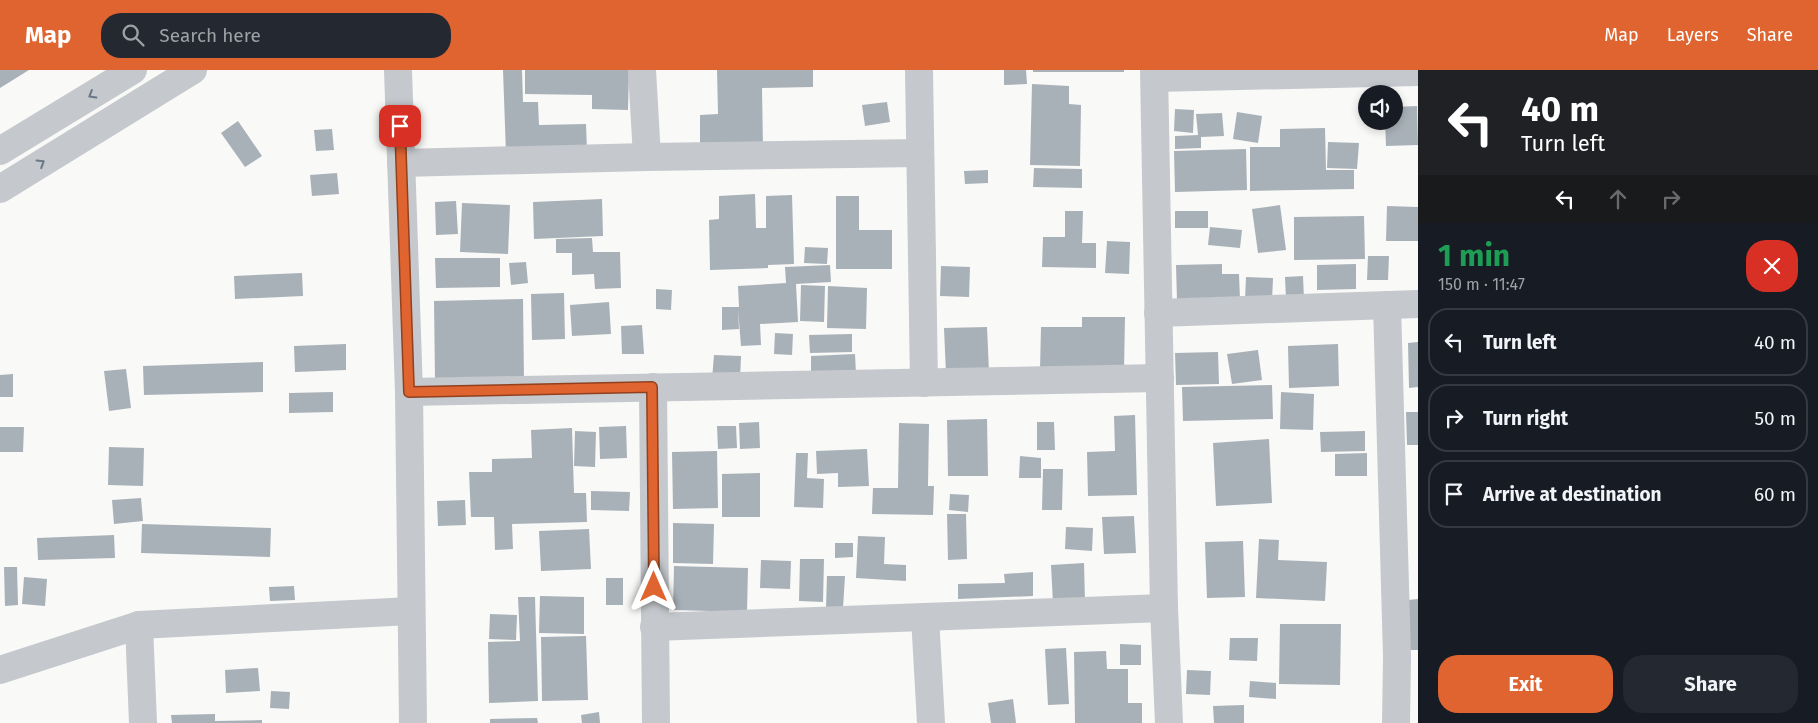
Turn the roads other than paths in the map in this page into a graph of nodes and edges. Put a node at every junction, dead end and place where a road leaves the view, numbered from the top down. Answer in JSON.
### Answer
{"nodes":[{"id":1,"x":133,"y":70,"type":"edge"},
{"id":2,"x":193,"y":70,"type":"edge"},
{"id":3,"x":398,"y":70,"type":"edge"},
{"id":4,"x":642,"y":70,"type":"edge"},
{"id":5,"x":919,"y":70,"type":"edge"},
{"id":6,"x":1418,"y":72,"type":"edge"},
{"id":7,"x":1154,"y":74,"type":"edge"},
{"id":8,"x":0,"y":151,"type":"edge"},
{"id":9,"x":920,"y":154,"type":"junction"},
{"id":10,"x":646,"y":156,"type":"junction"},
{"id":11,"x":400,"y":163,"type":"junction"},
{"id":12,"x":0,"y":189,"type":"edge"},
{"id":13,"x":1418,"y":304,"type":"edge"},
{"id":14,"x":1387,"y":305,"type":"junction"},
{"id":15,"x":1158,"y":313,"type":"junction"},
{"id":16,"x":1160,"y":378,"type":"junction"},
{"id":17,"x":924,"y":383,"type":"junction"},
{"id":18,"x":652,"y":387,"type":"junction"},
{"id":19,"x":409,"y":392,"type":"junction"},
{"id":20,"x":1164,"y":608,"type":"junction"},
{"id":21,"x":412,"y":611,"type":"junction"},
{"id":22,"x":926,"y":617,"type":"junction"},
{"id":23,"x":139,"y":625,"type":"junction"},
{"id":24,"x":654,"y":627,"type":"junction"},
{"id":25,"x":1407,"y":655,"type":"edge"},
{"id":26,"x":0,"y":670,"type":"edge"},
{"id":27,"x":143,"y":723,"type":"edge"},
{"id":28,"x":413,"y":723,"type":"edge"},
{"id":29,"x":656,"y":723,"type":"edge"},
{"id":30,"x":931,"y":723,"type":"edge"},
{"id":31,"x":1169,"y":723,"type":"edge"},
{"id":32,"x":1396,"y":723,"type":"edge"}],
"edges":[{"from":1,"to":8,"type":"street","one_way":true},
{"from":12,"to":2,"type":"street","one_way":true},
{"from":3,"to":11,"type":"street"},
{"from":4,"to":10,"type":"street"},
{"from":5,"to":9,"type":"street"},
{"from":6,"to":7,"type":"street"},
{"from":7,"to":15,"type":"street"},
{"from":9,"to":10,"type":"street"},
{"from":9,"to":17,"type":"street"},
{"from":10,"to":11,"type":"street"},
{"from":11,"to":19,"type":"street"},
{"from":13,"to":14,"type":"street"},
{"from":14,"to":15,"type":"street"},
{"from":14,"to":25,"type":"street"},
{"from":15,"to":16,"type":"street"},
{"from":16,"to":17,"type":"street"},
{"from":16,"to":20,"type":"street"},
{"from":17,"to":18,"type":"street"},
{"from":18,"to":19,"type":"street"},
{"from":18,"to":24,"type":"street"},
{"from":19,"to":21,"type":"street"},
{"from":20,"to":22,"type":"street"},
{"from":20,"to":31,"type":"street"},
{"from":21,"to":23,"type":"street"},
{"from":21,"to":28,"type":"street"},
{"from":22,"to":24,"type":"street"},
{"from":22,"to":30,"type":"street"},
{"from":23,"to":26,"type":"street"},
{"from":23,"to":27,"type":"street"},
{"from":24,"to":29,"type":"street"},
{"from":25,"to":32,"type":"street"}]}
